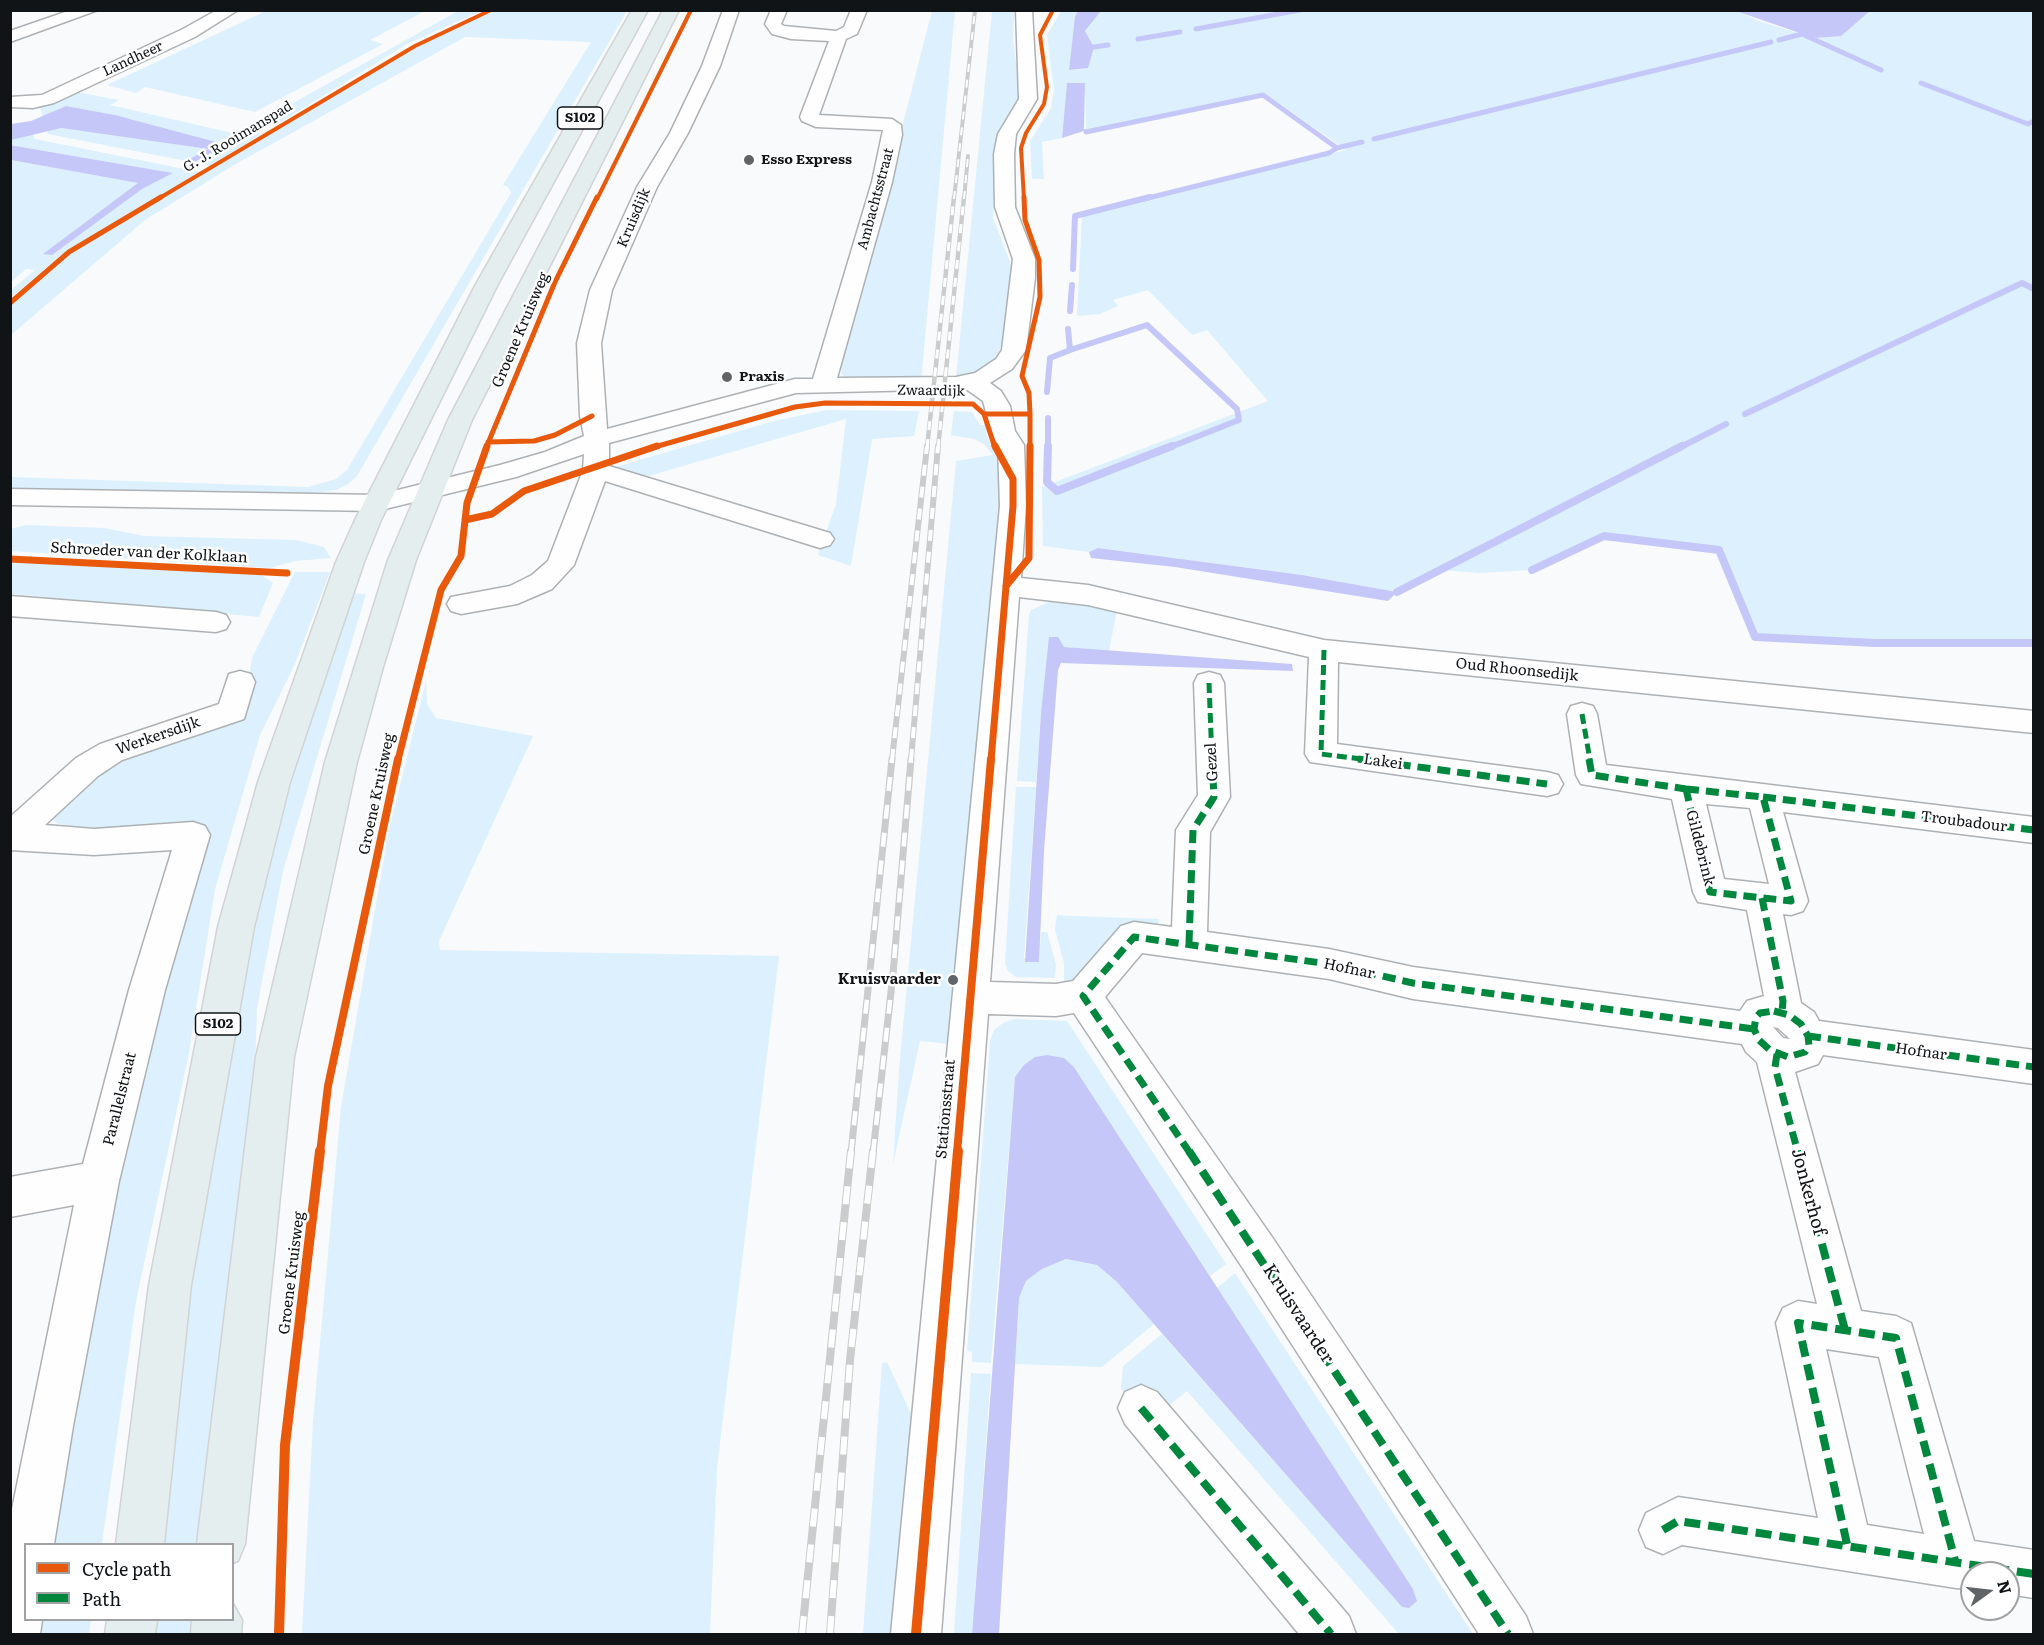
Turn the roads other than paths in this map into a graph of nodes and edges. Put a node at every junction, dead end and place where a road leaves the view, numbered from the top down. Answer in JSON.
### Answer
{"nodes":[{"id":1,"x":90,"y":10,"type":"edge"},
{"id":2,"x":230,"y":10,"type":"edge"},
{"id":3,"x":640,"y":10,"type":"edge"},
{"id":4,"x":671,"y":10,"type":"edge"},
{"id":5,"x":731,"y":10,"type":"edge"},
{"id":6,"x":779,"y":10,"type":"edge"},
{"id":7,"x":860,"y":10,"type":"edge"},
{"id":8,"x":1024,"y":10,"type":"edge"},
{"id":9,"x":838,"y":36,"type":"junction"},
{"id":10,"x":10,"y":37,"type":"edge"},
{"id":11,"x":10,"y":102,"type":"edge"},
{"id":12,"x":982,"y":377,"type":"junction"},
{"id":13,"x":823,"y":384,"type":"junction"},
{"id":14,"x":597,"y":439,"type":"junction"},
{"id":15,"x":596,"y":468,"type":"junction"},
{"id":16,"x":426,"y":498,"type":"junction"},
{"id":17,"x":14,"y":504,"type":"edge"},
{"id":18,"x":373,"y":511,"type":"junction"},
{"id":19,"x":820,"y":539,"type":"dead end"},
{"id":20,"x":1006,"y":586,"type":"junction"},
{"id":21,"x":461,"y":604,"type":"dead end"},
{"id":22,"x":10,"y":606,"type":"edge"},
{"id":23,"x":216,"y":622,"type":"dead end"},
{"id":24,"x":1324,"y":650,"type":"junction"},
{"id":25,"x":240,"y":682,"type":"dead end"},
{"id":26,"x":1209,"y":682,"type":"dead end"},
{"id":27,"x":1582,"y":714,"type":"dead end"},
{"id":28,"x":2034,"y":722,"type":"edge"},
{"id":29,"x":1547,"y":784,"type":"dead end"},
{"id":30,"x":1686,"y":789,"type":"junction"},
{"id":31,"x":1763,"y":797,"type":"junction"},
{"id":32,"x":1894,"y":814,"type":"joint"},
{"id":33,"x":2034,"y":830,"type":"edge"},
{"id":34,"x":12,"y":836,"type":"edge"},
{"id":35,"x":1762,"y":898,"type":"junction"},
{"id":36,"x":1190,"y":943,"type":"junction"},
{"id":37,"x":1083,"y":996,"type":"junction"},
{"id":38,"x":970,"y":997,"type":"junction"},
{"id":39,"x":1780,"y":1033,"type":"junction"},
{"id":40,"x":2034,"y":1067,"type":"edge"},
{"id":41,"x":99,"y":1181,"type":"junction"},
{"id":42,"x":10,"y":1197,"type":"edge"},
{"id":43,"x":1845,"y":1330,"type":"junction"},
{"id":44,"x":1142,"y":1408,"type":"dead end"},
{"id":45,"x":1664,"y":1530,"type":"dead end"},
{"id":46,"x":30,"y":1543,"type":"edge"},
{"id":47,"x":140,"y":1543,"type":"edge"},
{"id":48,"x":221,"y":1543,"type":"edge"},
{"id":49,"x":1847,"y":1545,"type":"junction"},
{"id":50,"x":1956,"y":1564,"type":"junction"},
{"id":51,"x":2034,"y":1574,"type":"edge"},
{"id":52,"x":24,"y":1582,"type":"edge"},
{"id":53,"x":15,"y":1635,"type":"edge"},
{"id":54,"x":916,"y":1635,"type":"edge"},
{"id":55,"x":1331,"y":1635,"type":"edge"},
{"id":56,"x":1508,"y":1635,"type":"edge"}],
"edges":[{"from":1,"to":10,"type":"street"},
{"from":2,"to":11,"type":"street","name":"Landheer"},
{"from":3,"to":18,"type":"main road","number":"S102"},
{"from":4,"to":16,"type":"main road","name":"Groene Kruisweg","number":"S102"},
{"from":5,"to":14,"type":"street","name":"Kruisdijk"},
{"from":6,"to":9,"type":"street"},
{"from":7,"to":9,"type":"street","name":"Ambachtsstraat"},
{"from":8,"to":12,"type":"street"},
{"from":9,"to":13,"type":"street","name":"Ambachtsstraat"},
{"from":12,"to":13,"type":"street","name":"Zwaardijk"},
{"from":12,"to":20,"type":"street","name":"Stationsstraat"},
{"from":13,"to":14,"type":"street","name":"Zwaardijk"},
{"from":14,"to":15,"type":"street","name":"Kruisdijk"},
{"from":14,"to":16,"type":"street","name":"Zwaardijk"},
{"from":15,"to":19,"type":"street"},
{"from":15,"to":21,"type":"street"},
{"from":16,"to":18,"type":"street","name":"Zwaardijk"},
{"from":16,"to":48,"type":"main road","name":"Groene Kruisweg","number":"S102"},
{"from":17,"to":18,"type":"street"},
{"from":18,"to":47,"type":"main road","number":"S102"},
{"from":20,"to":24,"type":"street","name":"Oud Rhoonsedijk"},
{"from":20,"to":38,"type":"street","name":"Stationsstraat"},
{"from":22,"to":23,"type":"street"},
{"from":24,"to":28,"type":"street","name":"Oud Rhoonsedijk"},
{"from":24,"to":29,"type":"street","name":"Lakei"},
{"from":25,"to":34,"type":"street","name":"Werkersdijk"},
{"from":26,"to":36,"type":"street","name":"Gezel"},
{"from":27,"to":30,"type":"street","name":"Gildebrink"},
{"from":30,"to":31,"type":"street","name":"Gildebrink"},
{"from":30,"to":35,"type":"street","name":"Gildebrink"},
{"from":31,"to":32,"type":"street","name":"Gildebrink"},
{"from":31,"to":35,"type":"street","name":"Gildebrink"},
{"from":32,"to":33,"type":"street","name":"Troubadour"},
{"from":34,"to":41,"type":"street","name":"Parallelstraat"},
{"from":35,"to":39,"type":"street"},
{"from":36,"to":37,"type":"street","name":"Hofnar"},
{"from":36,"to":39,"type":"street","name":"Hofnar"},
{"from":37,"to":38,"type":"street"},
{"from":37,"to":56,"type":"street","name":"Kruisvaarder"},
{"from":38,"to":54,"type":"street","name":"Stationsstraat"},
{"from":39,"to":40,"type":"street","name":"Hofnar"},
{"from":39,"to":43,"type":"street","name":"Jonkerhof"},
{"from":41,"to":42,"type":"street"},
{"from":41,"to":46,"type":"street","name":"Parallelstraat"},
{"from":43,"to":49,"type":"street"},
{"from":43,"to":50,"type":"street"},
{"from":44,"to":55,"type":"street"},
{"from":45,"to":49,"type":"street"},
{"from":49,"to":50,"type":"street"},
{"from":50,"to":51,"type":"street"},
{"from":52,"to":53,"type":"street"}]}
